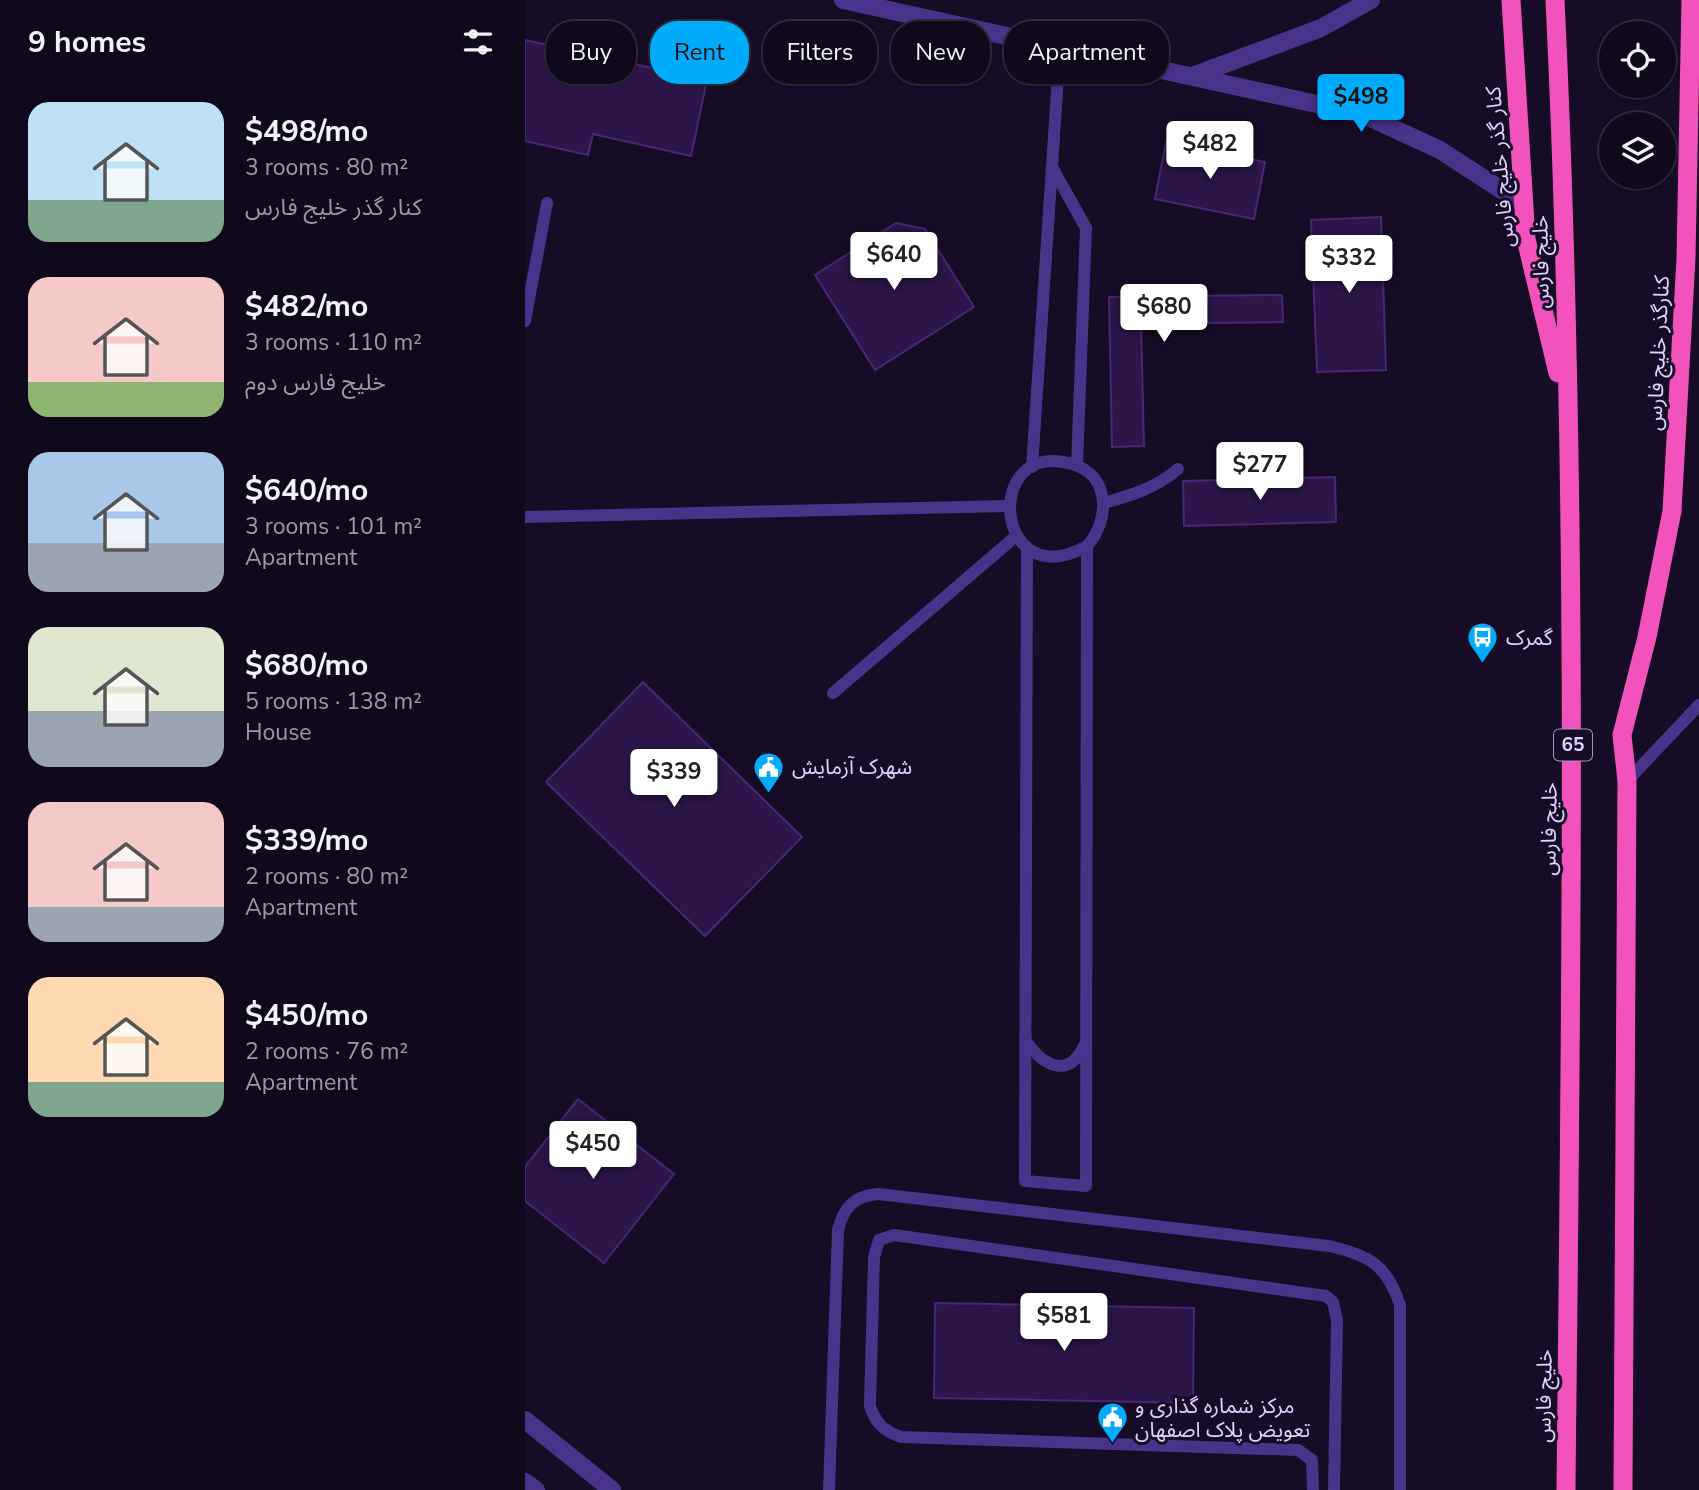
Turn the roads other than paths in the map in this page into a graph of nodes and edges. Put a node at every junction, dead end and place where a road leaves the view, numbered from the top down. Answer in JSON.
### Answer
{"nodes":[{"id":1,"x":842,"y":0,"type":"edge"},
{"id":2,"x":1371,"y":0,"type":"edge"},
{"id":3,"x":1511,"y":0,"type":"edge"},
{"id":4,"x":1555,"y":0,"type":"edge"},
{"id":5,"x":1691,"y":0,"type":"edge"},
{"id":6,"x":1004,"y":35,"type":"edge"},
{"id":7,"x":1169,"y":70,"type":"edge"},
{"id":8,"x":1195,"y":75,"type":"junction"},
{"id":9,"x":1058,"y":84,"type":"edge"},
{"id":10,"x":1052,"y":166,"type":"junction"},
{"id":11,"x":547,"y":203,"type":"dead end"},
{"id":12,"x":1523,"y":204,"type":"junction"},
{"id":13,"x":1693,"y":266,"type":"edge"},
{"id":14,"x":525,"y":321,"type":"edge"},
{"id":15,"x":1567,"y":409,"type":"junction"},
{"id":16,"x":1077,"y":465,"type":"junction"},
{"id":17,"x":1032,"y":467,"type":"junction"},
{"id":18,"x":1178,"y":469,"type":"dead end"},
{"id":19,"x":1104,"y":503,"type":"junction"},
{"id":20,"x":1008,"y":506,"type":"junction"},
{"id":21,"x":525,"y":517,"type":"edge"},
{"id":22,"x":1016,"y":536,"type":"junction"},
{"id":23,"x":1087,"y":546,"type":"junction"},
{"id":24,"x":1027,"y":547,"type":"junction"},
{"id":25,"x":833,"y":693,"type":"dead end"},
{"id":26,"x":1699,"y":705,"type":"edge"},
{"id":27,"x":1627,"y":781,"type":"junction"},
{"id":28,"x":1026,"y":1041,"type":"junction"},
{"id":29,"x":1086,"y":1042,"type":"junction"},
{"id":30,"x":525,"y":1420,"type":"edge"},
{"id":31,"x":525,"y":1482,"type":"edge"},
{"id":32,"x":536,"y":1490,"type":"edge"},
{"id":33,"x":612,"y":1490,"type":"edge"},
{"id":34,"x":829,"y":1490,"type":"edge"},
{"id":35,"x":1313,"y":1490,"type":"edge"},
{"id":36,"x":1334,"y":1490,"type":"edge"},
{"id":37,"x":1400,"y":1490,"type":"edge"},
{"id":38,"x":1566,"y":1490,"type":"edge"},
{"id":39,"x":1623,"y":1490,"type":"edge"}],
"edges":[{"from":1,"to":6,"type":"street"},
{"from":2,"to":8,"type":"street"},
{"from":3,"to":12,"type":"highway","name":"کنار گذر خلیج فارس"},
{"from":4,"to":15,"type":"highway","name":"خلیج فارس","number":"65"},
{"from":5,"to":13,"type":"highway","name":"کنارگذر خلیج فارس"},
{"from":7,"to":8,"type":"street"},
{"from":8,"to":12,"type":"street"},
{"from":9,"to":10,"type":"lane"},
{"from":10,"to":16,"type":"lane"},
{"from":10,"to":17,"type":"lane"},
{"from":11,"to":14,"type":"lane"},
{"from":12,"to":15,"type":"highway","name":"کنار گذر خلیج فارس"},
{"from":13,"to":27,"type":"highway","name":"کنارگذر خلیج فارس","number":"65"},
{"from":15,"to":38,"type":"highway","name":"خلیج فارس","number":"65"},
{"from":16,"to":17,"type":"lane"},
{"from":16,"to":19,"type":"lane"},
{"from":17,"to":20,"type":"lane"},
{"from":18,"to":19,"type":"lane"},
{"from":19,"to":23,"type":"lane"},
{"from":20,"to":21,"type":"lane"},
{"from":20,"to":22,"type":"lane"},
{"from":22,"to":24,"type":"lane"},
{"from":22,"to":25,"type":"lane"},
{"from":23,"to":24,"type":"lane"},
{"from":23,"to":29,"type":"lane"},
{"from":24,"to":28,"type":"lane"},
{"from":26,"to":27,"type":"lane"},
{"from":27,"to":39,"type":"highway","number":"65"},
{"from":28,"to":29,"type":"lane"},
{"from":28,"to":29,"type":"lane"},
{"from":30,"to":33,"type":"street"},
{"from":31,"to":32,"type":"street"},
{"from":34,"to":37,"type":"lane"},
{"from":35,"to":36,"type":"lane"}]}
